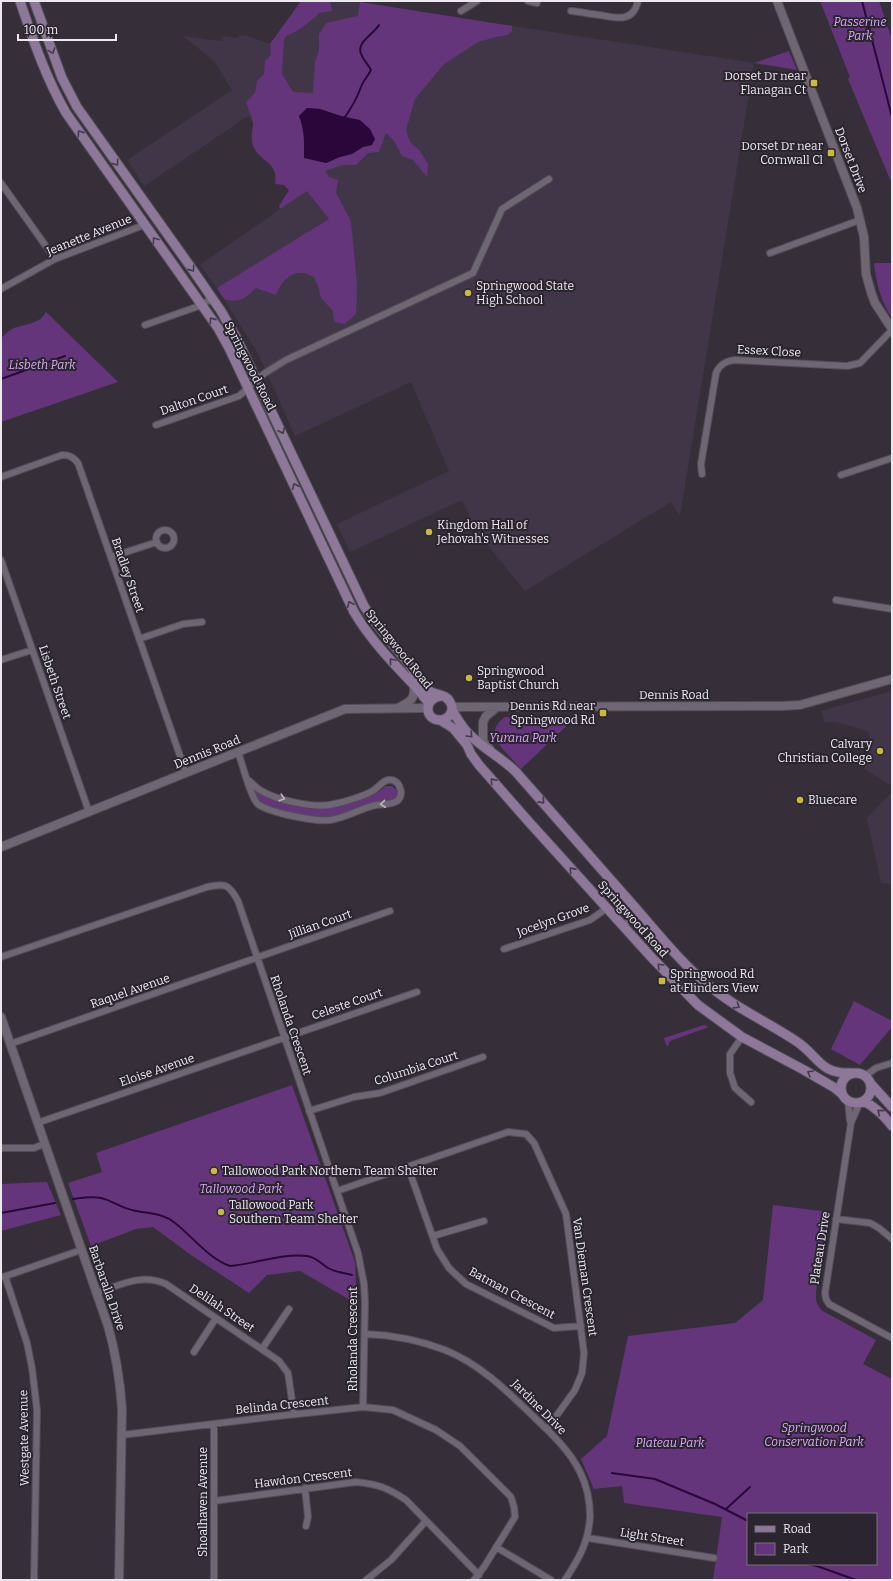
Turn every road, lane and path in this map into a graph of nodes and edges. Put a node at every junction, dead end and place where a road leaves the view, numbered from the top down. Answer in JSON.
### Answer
{"nodes":[{"id":1,"x":20,"y":1,"type":"edge"},
{"id":2,"x":34,"y":1,"type":"edge"},
{"id":3,"x":477,"y":1,"type":"edge"},
{"id":4,"x":528,"y":1,"type":"edge"},
{"id":5,"x":638,"y":1,"type":"edge"},
{"id":6,"x":777,"y":1,"type":"edge"},
{"id":7,"x":537,"y":2,"type":"dead end"},
{"id":8,"x":461,"y":11,"type":"dead end"},
{"id":9,"x":571,"y":11,"type":"dead end"},
{"id":10,"x":550,"y":179,"type":"dead end"},
{"id":11,"x":1,"y":183,"type":"edge"},
{"id":12,"x":860,"y":220,"type":"junction"},
{"id":13,"x":144,"y":225,"type":"junction"},
{"id":14,"x":770,"y":253,"type":"dead end"},
{"id":15,"x":55,"y":258,"type":"junction"},
{"id":16,"x":1,"y":289,"type":"edge"},
{"id":17,"x":212,"y":298,"type":"junction"},
{"id":18,"x":202,"y":306,"type":"junction"},
{"id":19,"x":145,"y":325,"type":"dead end"},
{"id":20,"x":892,"y":330,"type":"edge"},
{"id":21,"x":258,"y":380,"type":"junction"},
{"id":22,"x":248,"y":388,"type":"junction"},
{"id":23,"x":156,"y":425,"type":"dead end"},
{"id":24,"x":892,"y":458,"type":"edge"},
{"id":25,"x":702,"y":474,"type":"dead end"},
{"id":26,"x":841,"y":475,"type":"dead end"},
{"id":27,"x":1,"y":477,"type":"edge"},
{"id":28,"x":157,"y":542,"type":"dead end"},
{"id":29,"x":111,"y":557,"type":"junction"},
{"id":30,"x":1,"y":560,"type":"edge"},
{"id":31,"x":836,"y":600,"type":"dead end"},
{"id":32,"x":892,"y":609,"type":"edge"},
{"id":33,"x":202,"y":622,"type":"dead end"},
{"id":34,"x":139,"y":639,"type":"junction"},
{"id":35,"x":32,"y":650,"type":"junction"},
{"id":36,"x":1,"y":660,"type":"edge"},
{"id":37,"x":892,"y":679,"type":"edge"},
{"id":38,"x":414,"y":685,"type":"junction"},
{"id":39,"x":441,"y":696,"type":"junction"},
{"id":40,"x":428,"y":706,"type":"junction"},
{"id":41,"x":397,"y":708,"type":"junction"},
{"id":42,"x":452,"y":708,"type":"junction"},
{"id":43,"x":496,"y":708,"type":"junction"},
{"id":44,"x":440,"y":720,"type":"junction"},
{"id":45,"x":238,"y":752,"type":"junction"},
{"id":46,"x":494,"y":756,"type":"junction"},
{"id":47,"x":186,"y":773,"type":"junction"},
{"id":48,"x":248,"y":780,"type":"junction"},
{"id":49,"x":89,"y":812,"type":"junction"},
{"id":50,"x":1,"y":847,"type":"edge"},
{"id":51,"x":607,"y":908,"type":"junction"},
{"id":52,"x":390,"y":911,"type":"dead end"},
{"id":53,"x":638,"y":912,"type":"junction"},
{"id":54,"x":623,"y":926,"type":"junction"},
{"id":55,"x":504,"y":949,"type":"dead end"},
{"id":56,"x":1,"y":957,"type":"edge"},
{"id":57,"x":257,"y":958,"type":"junction"},
{"id":58,"x":417,"y":992,"type":"dead end"},
{"id":59,"x":1,"y":1017,"type":"edge"},
{"id":60,"x":742,"y":1037,"type":"junction"},
{"id":61,"x":284,"y":1038,"type":"junction"},
{"id":62,"x":10,"y":1044,"type":"junction"},
{"id":63,"x":483,"y":1057,"type":"dead end"},
{"id":64,"x":892,"y":1063,"type":"edge"},
{"id":65,"x":851,"y":1073,"type":"junction"},
{"id":66,"x":865,"y":1076,"type":"junction"},
{"id":67,"x":871,"y":1084,"type":"junction"},
{"id":68,"x":845,"y":1098,"type":"junction"},
{"id":69,"x":751,"y":1102,"type":"dead end"},
{"id":70,"x":862,"y":1102,"type":"junction"},
{"id":71,"x":892,"y":1107,"type":"edge"},
{"id":72,"x":309,"y":1111,"type":"junction"},
{"id":73,"x":37,"y":1123,"type":"junction"},
{"id":74,"x":851,"y":1123,"type":"junction"},
{"id":75,"x":892,"y":1126,"type":"edge"},
{"id":76,"x":44,"y":1144,"type":"junction"},
{"id":77,"x":1,"y":1148,"type":"edge"},
{"id":78,"x":408,"y":1167,"type":"junction"},
{"id":79,"x":337,"y":1192,"type":"junction"},
{"id":80,"x":836,"y":1219,"type":"junction"},
{"id":81,"x":484,"y":1221,"type":"dead end"},
{"id":82,"x":433,"y":1236,"type":"junction"},
{"id":83,"x":892,"y":1239,"type":"edge"},
{"id":84,"x":82,"y":1250,"type":"junction"},
{"id":85,"x":3,"y":1277,"type":"edge"},
{"id":86,"x":96,"y":1293,"type":"junction"},
{"id":87,"x":289,"y":1309,"type":"dead end"},
{"id":88,"x":216,"y":1318,"type":"junction"},
{"id":89,"x":581,"y":1326,"type":"junction"},
{"id":90,"x":365,"y":1334,"type":"junction"},
{"id":91,"x":892,"y":1338,"type":"edge"},
{"id":92,"x":262,"y":1350,"type":"junction"},
{"id":93,"x":194,"y":1352,"type":"dead end"},
{"id":94,"x":364,"y":1407,"type":"junction"},
{"id":95,"x":294,"y":1414,"type":"junction"},
{"id":96,"x":214,"y":1424,"type":"junction"},
{"id":97,"x":547,"y":1429,"type":"junction"},
{"id":98,"x":122,"y":1435,"type":"junction"},
{"id":99,"x":305,"y":1488,"type":"junction"},
{"id":100,"x":214,"y":1501,"type":"junction"},
{"id":101,"x":426,"y":1521,"type":"junction"},
{"id":102,"x":306,"y":1526,"type":"dead end"},
{"id":103,"x":588,"y":1538,"type":"junction"},
{"id":104,"x":496,"y":1547,"type":"junction"},
{"id":105,"x":714,"y":1558,"type":"dead end"},
{"id":106,"x":478,"y":1575,"type":"junction"},
{"id":107,"x":34,"y":1580,"type":"edge"},
{"id":108,"x":119,"y":1580,"type":"edge"},
{"id":109,"x":214,"y":1580,"type":"edge"},
{"id":110,"x":366,"y":1580,"type":"edge"},
{"id":111,"x":474,"y":1580,"type":"edge"},
{"id":112,"x":551,"y":1580,"type":"edge"},
{"id":113,"x":565,"y":1580,"type":"edge"}],
"edges":[{"from":13,"to":1,"type":"main road","name":"Springwood Road","one_way":true},
{"from":2,"to":17,"type":"main road","name":"Springwood Road","one_way":true},
{"from":3,"to":8,"type":"street"},
{"from":4,"to":7,"type":"street"},
{"from":5,"to":9,"type":"street"},
{"from":6,"to":12,"type":"street","name":"Dorset Drive"},
{"from":10,"to":21,"type":"street","name":"Dalton Court"},
{"from":11,"to":15,"type":"street"},
{"from":12,"to":14,"type":"street"},
{"from":12,"to":20,"type":"street","name":"Dorset Drive"},
{"from":13,"to":15,"type":"street","name":"Jeanette Avenue"},
{"from":18,"to":13,"type":"main road","name":"Springwood Road","one_way":true},
{"from":15,"to":16,"type":"street","name":"Jeanette Avenue"},
{"from":17,"to":18,"type":"street"},
{"from":17,"to":21,"type":"main road","name":"Springwood Road"},
{"from":18,"to":19,"type":"street"},
{"from":22,"to":18,"type":"main road","name":"Springwood Road","one_way":true},
{"from":20,"to":25,"type":"street","name":"Essex Close"},
{"from":21,"to":22,"type":"street","name":"Dalton Court"},
{"from":21,"to":39,"type":"main road","name":"Springwood Road","one_way":true},
{"from":22,"to":23,"type":"street","name":"Dalton Court"},
{"from":38,"to":22,"type":"main road","name":"Springwood Road","one_way":true},
{"from":24,"to":26,"type":"street"},
{"from":27,"to":29,"type":"street","name":"Bradley Street"},
{"from":28,"to":29,"type":"street"},
{"from":29,"to":34,"type":"street","name":"Bradley Street"},
{"from":30,"to":35,"type":"street","name":"Lisbeth Street"},
{"from":31,"to":32,"type":"street"},
{"from":33,"to":34,"type":"street"},
{"from":34,"to":47,"type":"street","name":"Bradley Street"},
{"from":35,"to":36,"type":"street"},
{"from":35,"to":49,"type":"street","name":"Lisbeth Street"},
{"from":37,"to":43,"type":"street","name":"Dennis Road"},
{"from":38,"to":40,"type":"main road","name":"Springwood Road"},
{"from":38,"to":41,"type":"street"},
{"from":39,"to":40,"type":"main road"},
{"from":39,"to":42,"type":"main road"},
{"from":40,"to":41,"type":"street","name":"Dennis Road"},
{"from":40,"to":44,"type":"main road"},
{"from":41,"to":45,"type":"street","name":"Dennis Road"},
{"from":42,"to":43,"type":"street","name":"Dennis Road"},
{"from":42,"to":44,"type":"main road"},
{"from":42,"to":46,"type":"main road","name":"Springwood Road","one_way":true},
{"from":43,"to":46,"type":"street"},
{"from":51,"to":44,"type":"main road","name":"Springwood Road","one_way":true},
{"from":45,"to":47,"type":"street","name":"Dennis Road"},
{"from":45,"to":48,"type":"street"},
{"from":46,"to":53,"type":"main road","name":"Springwood Road","one_way":true},
{"from":47,"to":49,"type":"street","name":"Dennis Road"},
{"from":48,"to":48,"type":"street","one_way":true},
{"from":49,"to":50,"type":"street","name":"Dennis Road"},
{"from":51,"to":54,"type":"main road","name":"Springwood Road"},
{"from":51,"to":55,"type":"street","name":"Jocelyn Grove"},
{"from":52,"to":57,"type":"street","name":"Jillian Court"},
{"from":53,"to":54,"type":"street"},
{"from":53,"to":65,"type":"main road","name":"Springwood Road","one_way":true},
{"from":60,"to":54,"type":"main road","name":"Springwood Road","one_way":true},
{"from":56,"to":57,"type":"street","name":"Rholanda Crescent"},
{"from":57,"to":61,"type":"street","name":"Rholanda Crescent"},
{"from":57,"to":62,"type":"street","name":"Raquel Avenue"},
{"from":58,"to":61,"type":"street","name":"Celeste Court"},
{"from":59,"to":62,"type":"street","name":"Barbaralla Drive"},
{"from":68,"to":60,"type":"main road","name":"Springwood Road","one_way":true},
{"from":60,"to":69,"type":"street"},
{"from":61,"to":72,"type":"street","name":"Rholanda Crescent"},
{"from":61,"to":73,"type":"street","name":"Eloise Avenue"},
{"from":62,"to":73,"type":"street","name":"Barbaralla Drive"},
{"from":63,"to":72,"type":"street","name":"Columbia Court"},
{"from":64,"to":66,"type":"street"},
{"from":65,"to":66,"type":"main road"},
{"from":65,"to":68,"type":"main road"},
{"from":66,"to":67,"type":"main road"},
{"from":67,"to":70,"type":"main road"},
{"from":67,"to":71,"type":"main road"},
{"from":68,"to":70,"type":"main road"},
{"from":68,"to":74,"type":"street","name":"Plateau Drive"},
{"from":70,"to":74,"type":"street","name":"Plateau Drive"},
{"from":75,"to":70,"type":"main road","one_way":true},
{"from":72,"to":79,"type":"street","name":"Rholanda Crescent"},
{"from":73,"to":76,"type":"street","name":"Barbaralla Drive"},
{"from":74,"to":80,"type":"street","name":"Plateau Drive"},
{"from":76,"to":77,"type":"street"},
{"from":76,"to":84,"type":"street","name":"Barbaralla Drive"},
{"from":78,"to":79,"type":"street","name":"Van Dieman Crescent"},
{"from":78,"to":82,"type":"street","name":"Batman Crescent"},
{"from":78,"to":89,"type":"street","name":"Van Dieman Crescent"},
{"from":79,"to":90,"type":"street","name":"Rholanda Crescent"},
{"from":80,"to":83,"type":"street"},
{"from":80,"to":91,"type":"street","name":"Plateau Drive"},
{"from":81,"to":82,"type":"street"},
{"from":82,"to":89,"type":"street","name":"Batman Crescent"},
{"from":84,"to":85,"type":"street"},
{"from":84,"to":86,"type":"street","name":"Barbaralla Drive"},
{"from":85,"to":107,"type":"street","name":"Westgate Avenue"},
{"from":86,"to":88,"type":"street","name":"Delilah Street"},
{"from":86,"to":98,"type":"street","name":"Barbaralla Drive"},
{"from":87,"to":92,"type":"street"},
{"from":88,"to":92,"type":"street","name":"Delilah Street"},
{"from":88,"to":93,"type":"street"},
{"from":89,"to":97,"type":"street","name":"Van Dieman Crescent"},
{"from":90,"to":94,"type":"street","name":"Rholanda Crescent"},
{"from":90,"to":97,"type":"street","name":"Jardine Drive"},
{"from":92,"to":95,"type":"street","name":"Delilah Street"},
{"from":94,"to":95,"type":"street","name":"Belinda Crescent"},
{"from":94,"to":104,"type":"street","name":"Belinda Crescent"},
{"from":95,"to":96,"type":"street","name":"Belinda Crescent"},
{"from":96,"to":98,"type":"street","name":"Belinda Crescent"},
{"from":96,"to":100,"type":"street","name":"Shoalhaven Avenue"},
{"from":97,"to":103,"type":"street","name":"Jardine Drive"},
{"from":98,"to":108,"type":"street","name":"Barbaralla Drive"},
{"from":99,"to":100,"type":"street","name":"Hawdon Crescent"},
{"from":99,"to":101,"type":"street","name":"Hawdon Crescent"},
{"from":99,"to":102,"type":"street"},
{"from":100,"to":109,"type":"street","name":"Shoalhaven Avenue"},
{"from":101,"to":106,"type":"street","name":"Hawdon Crescent"},
{"from":101,"to":110,"type":"street"},
{"from":103,"to":105,"type":"street","name":"Light Street"},
{"from":103,"to":113,"type":"street","name":"Jardine Drive"},
{"from":104,"to":106,"type":"street","name":"Belinda Crescent"},
{"from":104,"to":112,"type":"street"},
{"from":106,"to":111,"type":"street","name":"Belinda Crescent"}]}
